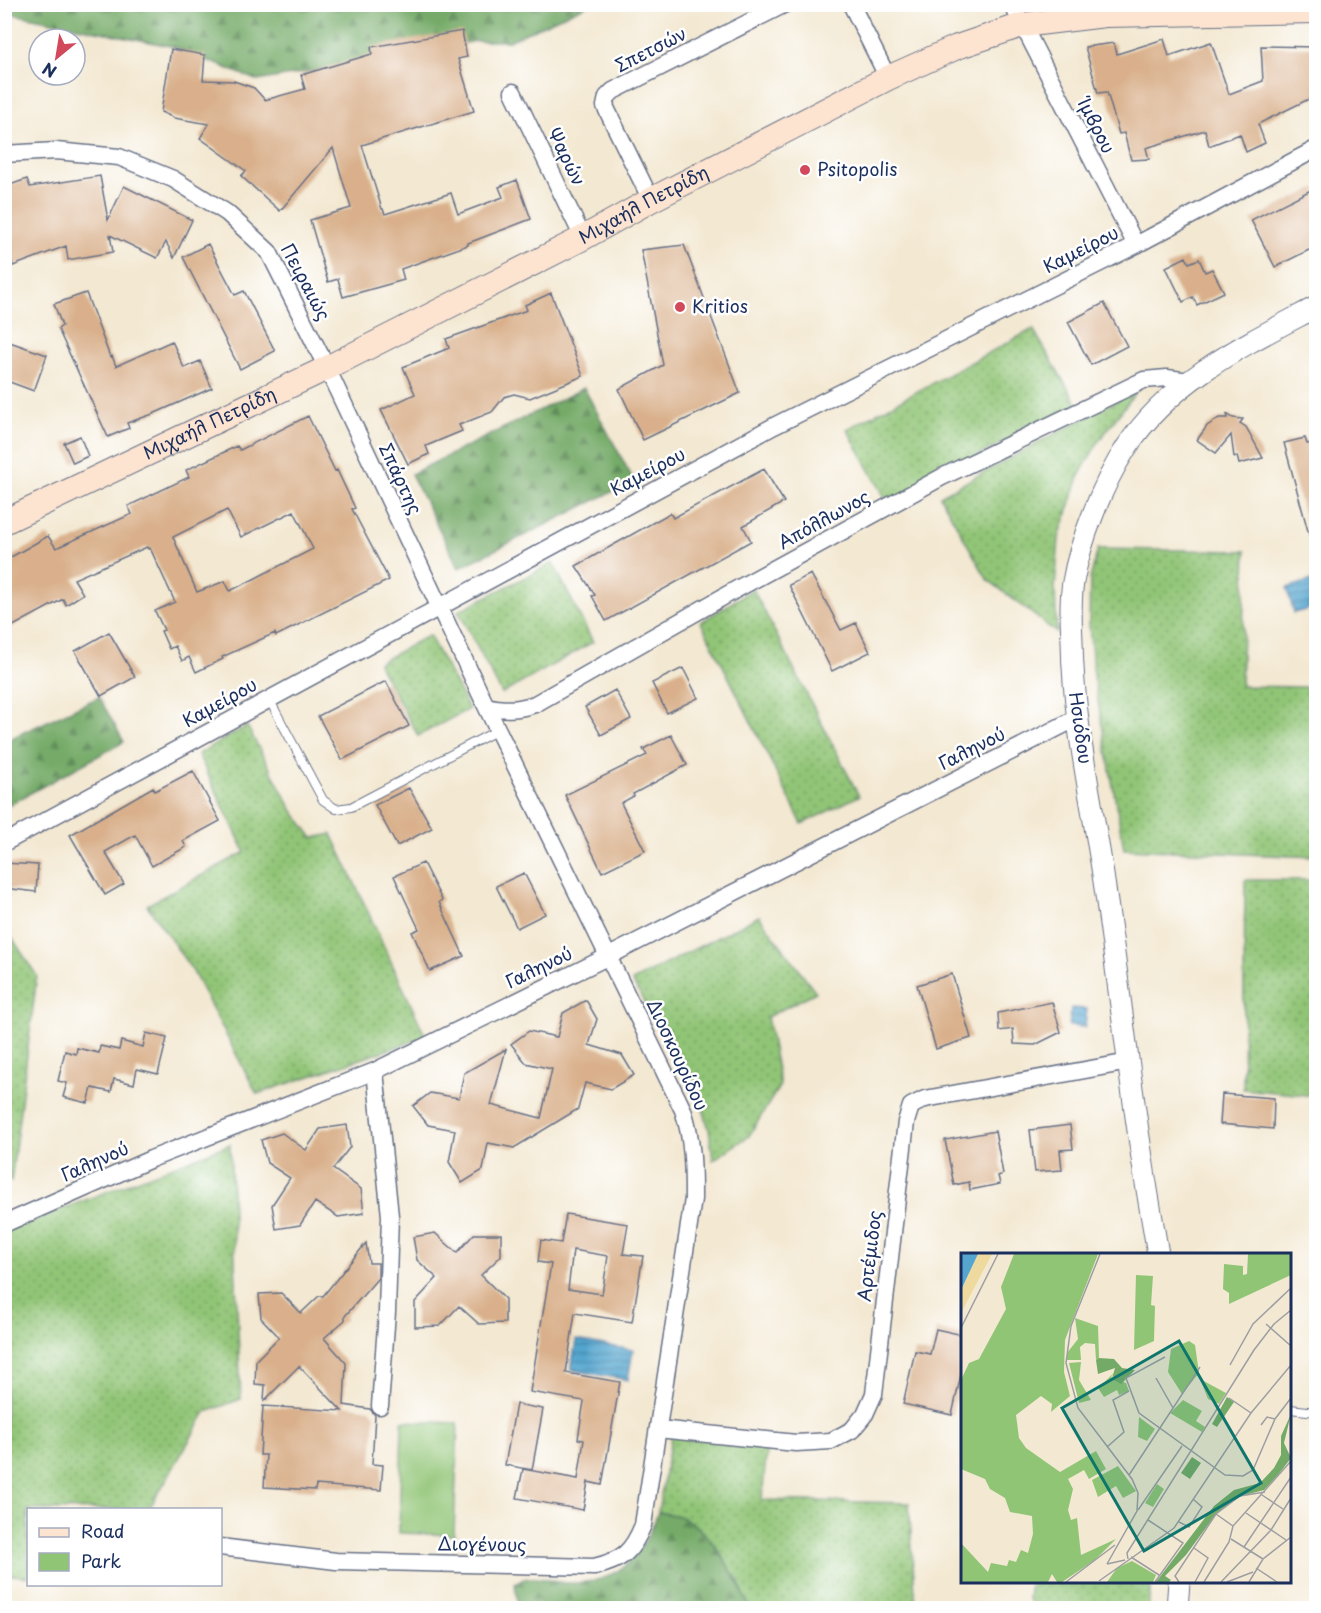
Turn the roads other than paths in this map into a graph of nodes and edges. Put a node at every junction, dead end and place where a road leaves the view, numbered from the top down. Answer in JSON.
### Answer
{"nodes":[{"id":1,"x":784,"y":4,"type":"edge"},
{"id":2,"x":850,"y":4,"type":"edge"},
{"id":3,"x":1317,"y":11,"type":"edge"},
{"id":4,"x":1017,"y":15,"type":"edge"},
{"id":5,"x":888,"y":78,"type":"junction"},
{"id":6,"x":513,"y":92,"type":"dead end"},
{"id":7,"x":1317,"y":149,"type":"edge"},
{"id":8,"x":4,"y":154,"type":"edge"},
{"id":9,"x":651,"y":200,"type":"junction"},
{"id":10,"x":583,"y":238,"type":"junction"},
{"id":11,"x":1136,"y":245,"type":"junction"},
{"id":12,"x":1317,"y":307,"type":"edge"},
{"id":13,"x":327,"y":368,"type":"junction"},
{"id":14,"x":1189,"y":381,"type":"junction"},
{"id":15,"x":4,"y":522,"type":"edge"},
{"id":16,"x":438,"y":607,"type":"junction"},
{"id":17,"x":269,"y":699,"type":"junction"},
{"id":18,"x":486,"y":706,"type":"junction"},
{"id":19,"x":1077,"y":718,"type":"junction"},
{"id":20,"x":498,"y":730,"type":"junction"},
{"id":21,"x":4,"y":843,"type":"edge"},
{"id":22,"x":609,"y":956,"type":"junction"},
{"id":23,"x":1129,"y":1062,"type":"junction"},
{"id":24,"x":375,"y":1071,"type":"junction"},
{"id":25,"x":4,"y":1224,"type":"edge"},
{"id":26,"x":1158,"y":1253,"type":"edge"},
{"id":27,"x":380,"y":1406,"type":"dead end"},
{"id":28,"x":1291,"y":1409,"type":"edge"},
{"id":29,"x":1317,"y":1412,"type":"edge"},
{"id":30,"x":658,"y":1429,"type":"junction"},
{"id":31,"x":222,"y":1547,"type":"edge"},
{"id":32,"x":626,"y":1555,"type":"joint"}],
"edges":[{"from":1,"to":9,"type":"street","name":"Σπετσών"},
{"from":2,"to":5,"type":"street"},
{"from":3,"to":4,"type":"main road","name":"Μιχαήλ Πετρίδη"},
{"from":4,"to":5,"type":"main road","name":"Μιχαήλ Πετρίδη"},
{"from":4,"to":11,"type":"street","name":"Ίμβρου"},
{"from":5,"to":9,"type":"main road","name":"Μιχαήλ Πετρίδη"},
{"from":6,"to":10,"type":"street","name":"Ψαρών"},
{"from":7,"to":11,"type":"street","name":"Καμείρου"},
{"from":8,"to":13,"type":"street","name":"Πειραιώς"},
{"from":9,"to":10,"type":"main road","name":"Μιχαήλ Πετρίδη"},
{"from":10,"to":13,"type":"main road","name":"Μιχαήλ Πετρίδη"},
{"from":11,"to":16,"type":"street","name":"Καμείρου"},
{"from":12,"to":14,"type":"street","name":"Ησιόδου"},
{"from":13,"to":15,"type":"main road","name":"Μιχαήλ Πετρίδη"},
{"from":13,"to":16,"type":"street","name":"Σπάρτης"},
{"from":14,"to":18,"type":"street","name":"Απόλλωνος"},
{"from":14,"to":19,"type":"street","name":"Ησιόδου"},
{"from":16,"to":17,"type":"street","name":"Καμείρου"},
{"from":16,"to":18,"type":"street","name":"Διοσκουρίδου"},
{"from":17,"to":20,"type":"lane"},
{"from":17,"to":21,"type":"street","name":"Καμείρου"},
{"from":18,"to":20,"type":"street","name":"Διοσκουρίδου"},
{"from":19,"to":22,"type":"street","name":"Γαληνού"},
{"from":19,"to":23,"type":"street","name":"Ησιόδου"},
{"from":20,"to":22,"type":"street","name":"Διοσκουρίδου"},
{"from":22,"to":24,"type":"street","name":"Γαληνού"},
{"from":22,"to":30,"type":"street","name":"Διοσκουρίδου"},
{"from":23,"to":26,"type":"street","name":"Ησιόδου"},
{"from":23,"to":30,"type":"street","name":"Αρτέμιδος"},
{"from":24,"to":25,"type":"street","name":"Γαληνού"},
{"from":24,"to":27,"type":"street"},
{"from":28,"to":29,"type":"lane"},
{"from":30,"to":32,"type":"street","name":"Διοσκουρίδου"},
{"from":31,"to":32,"type":"street","name":"Διογένους"}]}
